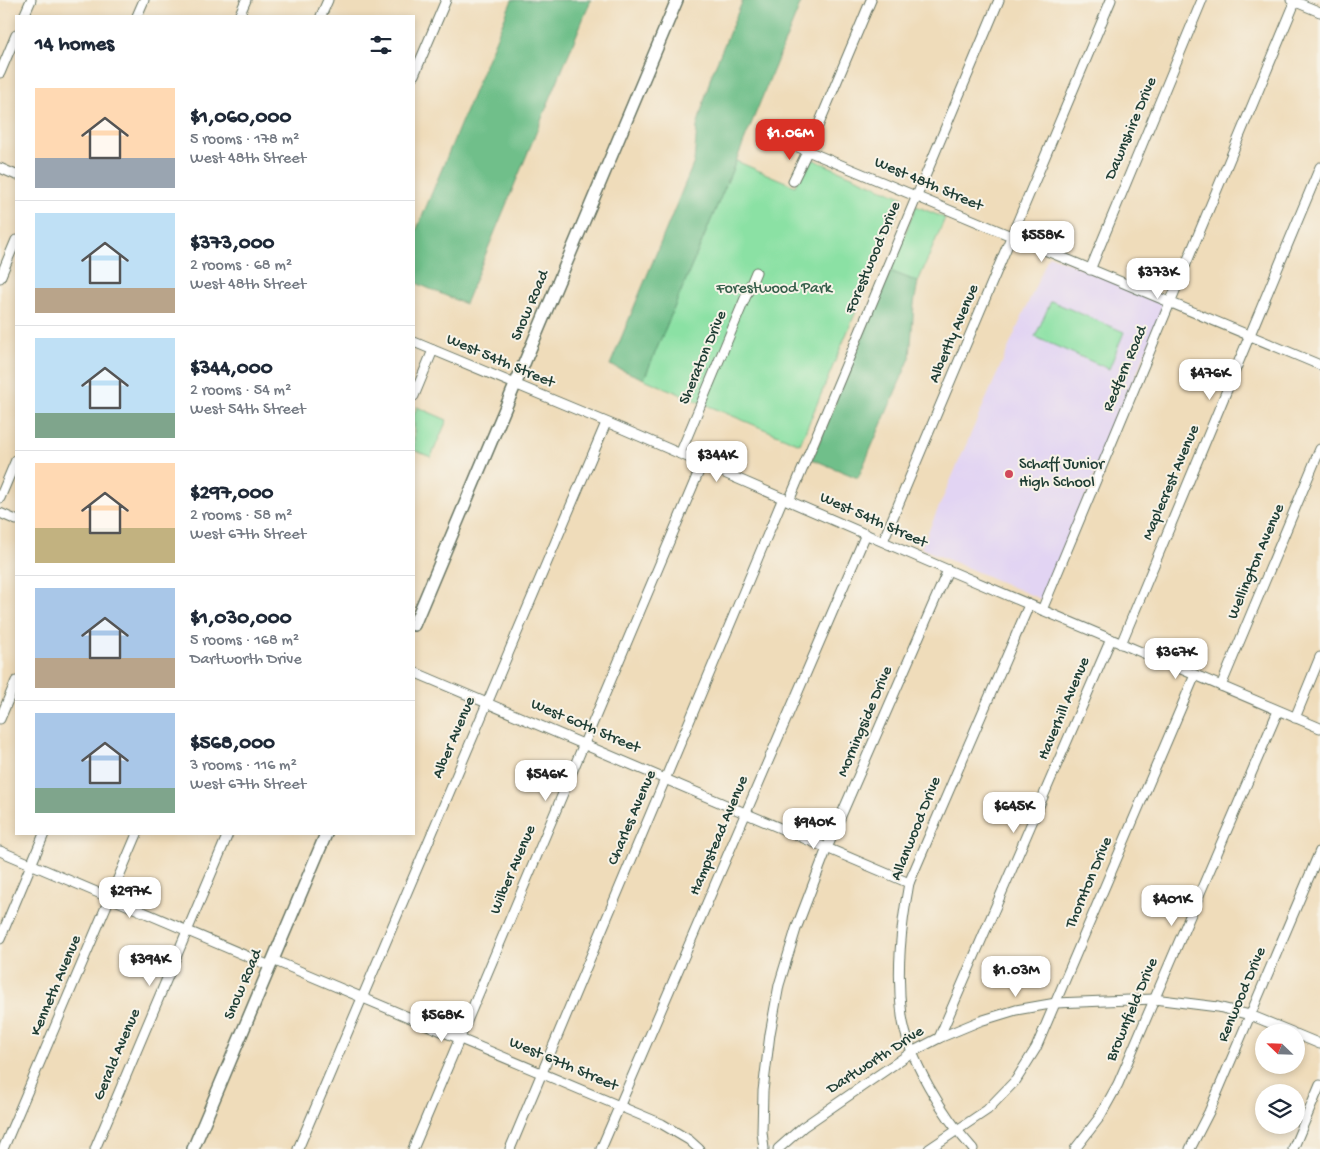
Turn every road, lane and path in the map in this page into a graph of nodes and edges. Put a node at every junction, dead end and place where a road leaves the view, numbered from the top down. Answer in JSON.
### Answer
{"nodes":[{"id":1,"x":31,"y":0,"type":"edge"},
{"id":2,"x":144,"y":0,"type":"edge"},
{"id":3,"x":246,"y":0,"type":"edge"},
{"id":4,"x":328,"y":0,"type":"edge"},
{"id":5,"x":446,"y":0,"type":"edge"},
{"id":6,"x":677,"y":0,"type":"edge"},
{"id":7,"x":871,"y":0,"type":"edge"},
{"id":8,"x":1000,"y":0,"type":"edge"},
{"id":9,"x":1111,"y":0,"type":"edge"},
{"id":10,"x":1202,"y":0,"type":"edge"},
{"id":11,"x":1294,"y":1,"type":"edge"},
{"id":12,"x":1320,"y":12,"type":"edge"},
{"id":13,"x":24,"y":15,"type":"edge"},
{"id":14,"x":137,"y":15,"type":"edge"},
{"id":15,"x":239,"y":15,"type":"edge"},
{"id":16,"x":321,"y":15,"type":"edge"},
{"id":17,"x":15,"y":37,"type":"edge"},
{"id":18,"x":0,"y":73,"type":"edge"},
{"id":19,"x":415,"y":73,"type":"edge"},
{"id":20,"x":774,"y":137,"type":"dead end"},
{"id":21,"x":808,"y":150,"type":"junction"},
{"id":22,"x":1320,"y":167,"type":"edge"},
{"id":23,"x":0,"y":168,"type":"edge"},
{"id":24,"x":15,"y":175,"type":"edge"},
{"id":25,"x":794,"y":181,"type":"dead end"},
{"id":26,"x":916,"y":196,"type":"junction"},
{"id":27,"x":1012,"y":237,"type":"junction"},
{"id":28,"x":15,"y":242,"type":"edge"},
{"id":29,"x":1090,"y":270,"type":"junction"},
{"id":30,"x":756,"y":272,"type":"dead end"},
{"id":31,"x":0,"y":278,"type":"edge"},
{"id":32,"x":1170,"y":302,"type":"junction"},
{"id":33,"x":1250,"y":336,"type":"junction"},
{"id":34,"x":415,"y":342,"type":"edge"},
{"id":35,"x":433,"y":350,"type":"junction"},
{"id":36,"x":1320,"y":365,"type":"edge"},
{"id":37,"x":515,"y":385,"type":"junction"},
{"id":38,"x":415,"y":394,"type":"edge"},
{"id":39,"x":606,"y":422,"type":"junction"},
{"id":40,"x":1320,"y":449,"type":"edge"},
{"id":41,"x":680,"y":454,"type":"junction"},
{"id":42,"x":15,"y":462,"type":"edge"},
{"id":43,"x":702,"y":464,"type":"junction"},
{"id":44,"x":0,"y":498,"type":"edge"},
{"id":45,"x":786,"y":499,"type":"junction"},
{"id":46,"x":0,"y":513,"type":"edge"},
{"id":47,"x":15,"y":520,"type":"edge"},
{"id":48,"x":866,"y":534,"type":"junction"},
{"id":49,"x":883,"y":541,"type":"junction"},
{"id":50,"x":948,"y":570,"type":"junction"},
{"id":51,"x":1029,"y":605,"type":"junction"},
{"id":52,"x":1042,"y":610,"type":"junction"},
{"id":53,"x":415,"y":623,"type":"edge"},
{"id":54,"x":1111,"y":640,"type":"junction"},
{"id":55,"x":1121,"y":644,"type":"junction"},
{"id":56,"x":1320,"y":657,"type":"edge"},
{"id":57,"x":415,"y":672,"type":"edge"},
{"id":58,"x":1195,"y":675,"type":"junction"},
{"id":59,"x":15,"y":683,"type":"edge"},
{"id":60,"x":1221,"y":686,"type":"junction"},
{"id":61,"x":487,"y":702,"type":"junction"},
{"id":62,"x":1278,"y":711,"type":"junction"},
{"id":63,"x":1295,"y":718,"type":"junction"},
{"id":64,"x":0,"y":719,"type":"edge"},
{"id":65,"x":1320,"y":728,"type":"edge"},
{"id":66,"x":584,"y":743,"type":"junction"},
{"id":67,"x":666,"y":778,"type":"junction"},
{"id":68,"x":746,"y":813,"type":"junction"},
{"id":69,"x":44,"y":835,"type":"edge"},
{"id":70,"x":137,"y":835,"type":"edge"},
{"id":71,"x":228,"y":835,"type":"edge"},
{"id":72,"x":326,"y":835,"type":"edge"},
{"id":73,"x":828,"y":848,"type":"junction"},
{"id":74,"x":0,"y":851,"type":"edge"},
{"id":75,"x":1320,"y":851,"type":"edge"},
{"id":76,"x":31,"y":865,"type":"junction"},
{"id":77,"x":909,"y":882,"type":"junction"},
{"id":78,"x":110,"y":898,"type":"junction"},
{"id":79,"x":187,"y":930,"type":"junction"},
{"id":80,"x":0,"y":939,"type":"edge"},
{"id":81,"x":271,"y":963,"type":"junction"},
{"id":82,"x":362,"y":998,"type":"junction"},
{"id":83,"x":1154,"y":999,"type":"junction"},
{"id":84,"x":1056,"y":1003,"type":"junction"},
{"id":85,"x":1250,"y":1015,"type":"junction"},
{"id":86,"x":1272,"y":1024,"type":"edge"},
{"id":87,"x":460,"y":1038,"type":"junction"},
{"id":88,"x":940,"y":1038,"type":"junction"},
{"id":89,"x":1305,"y":1038,"type":"edge"},
{"id":90,"x":1320,"y":1044,"type":"edge"},
{"id":91,"x":912,"y":1052,"type":"junction"},
{"id":92,"x":542,"y":1072,"type":"junction"},
{"id":93,"x":1320,"y":1086,"type":"edge"},
{"id":94,"x":620,"y":1105,"type":"junction"},
{"id":95,"x":957,"y":1131,"type":"junction"},
{"id":96,"x":4,"y":1149,"type":"edge"},
{"id":97,"x":95,"y":1149,"type":"edge"},
{"id":98,"x":193,"y":1149,"type":"edge"},
{"id":99,"x":298,"y":1149,"type":"edge"},
{"id":100,"x":413,"y":1149,"type":"edge"},
{"id":101,"x":510,"y":1149,"type":"edge"},
{"id":102,"x":601,"y":1149,"type":"edge"},
{"id":103,"x":699,"y":1149,"type":"edge"},
{"id":104,"x":764,"y":1149,"type":"edge"},
{"id":105,"x":778,"y":1149,"type":"edge"},
{"id":106,"x":929,"y":1149,"type":"edge"},
{"id":107,"x":973,"y":1149,"type":"edge"},
{"id":108,"x":1075,"y":1149,"type":"edge"},
{"id":109,"x":1190,"y":1149,"type":"edge"},
{"id":110,"x":1293,"y":1149,"type":"edge"}],
"edges":[{"from":1,"to":13,"type":"street"},
{"from":2,"to":14,"type":"street"},
{"from":3,"to":15,"type":"street"},
{"from":4,"to":16,"type":"street"},
{"from":5,"to":19,"type":"street"},
{"from":6,"to":37,"type":"main road","name":"Snow Road"},
{"from":7,"to":21,"type":"street"},
{"from":8,"to":26,"type":"street","name":"Forestwood Drive"},
{"from":9,"to":27,"type":"street","name":"Albertly Avenue"},
{"from":10,"to":29,"type":"street","name":"Dawnshire Drive"},
{"from":11,"to":12,"type":"street"},
{"from":11,"to":32,"type":"street","name":"Redfern Road"},
{"from":17,"to":18,"type":"street"},
{"from":20,"to":21,"type":"street","name":"West 48th Street"},
{"from":21,"to":25,"type":"street"},
{"from":21,"to":26,"type":"street","name":"West 48th Street"},
{"from":22,"to":33,"type":"street","name":"Maplecrest Avenue"},
{"from":23,"to":24,"type":"street"},
{"from":26,"to":27,"type":"street","name":"West 48th Street"},
{"from":26,"to":45,"type":"street","name":"Forestwood Drive"},
{"from":27,"to":29,"type":"street","name":"West 48th Street"},
{"from":27,"to":49,"type":"street","name":"Albertly Avenue"},
{"from":28,"to":31,"type":"street"},
{"from":29,"to":32,"type":"street","name":"West 48th Street"},
{"from":30,"to":41,"type":"street","name":"Sheraton Drive"},
{"from":32,"to":33,"type":"street","name":"West 48th Street"},
{"from":32,"to":52,"type":"street","name":"Redfern Road"},
{"from":33,"to":36,"type":"street","name":"West 48th Street"},
{"from":33,"to":55,"type":"street","name":"Maplecrest Avenue"},
{"from":34,"to":35,"type":"street","name":"West 54th Street"},
{"from":35,"to":37,"type":"street","name":"West 54th Street"},
{"from":35,"to":38,"type":"street"},
{"from":37,"to":39,"type":"street","name":"West 54th Street"},
{"from":37,"to":53,"type":"main road","name":"Snow Road"},
{"from":39,"to":41,"type":"street","name":"West 54th Street"},
{"from":39,"to":61,"type":"street","name":"Alber Avenue"},
{"from":40,"to":60,"type":"street","name":"Wellington Avenue"},
{"from":41,"to":43,"type":"street","name":"West 54th Street"},
{"from":42,"to":44,"type":"street"},
{"from":43,"to":45,"type":"street","name":"West 54th Street"},
{"from":43,"to":66,"type":"street","name":"Wilber Avenue"},
{"from":45,"to":48,"type":"street","name":"West 54th Street"},
{"from":45,"to":67,"type":"street","name":"Charles Avenue"},
{"from":46,"to":47,"type":"street"},
{"from":48,"to":49,"type":"street","name":"West 54th Street"},
{"from":48,"to":68,"type":"street","name":"Hampstead Avenue"},
{"from":49,"to":50,"type":"street","name":"West 54th Street"},
{"from":50,"to":51,"type":"street","name":"West 54th Street"},
{"from":50,"to":73,"type":"street","name":"Morningside Drive"},
{"from":51,"to":52,"type":"street","name":"West 54th Street"},
{"from":51,"to":77,"type":"street","name":"Allanwood Drive"},
{"from":52,"to":54,"type":"street","name":"West 54th Street"},
{"from":54,"to":55,"type":"street","name":"West 54th Street"},
{"from":54,"to":88,"type":"street","name":"Haverhill Avenue"},
{"from":55,"to":58,"type":"street","name":"West 54th Street"},
{"from":56,"to":63,"type":"street"},
{"from":57,"to":61,"type":"street","name":"West 60th Street"},
{"from":58,"to":60,"type":"street","name":"West 54th Street"},
{"from":58,"to":84,"type":"street","name":"Thornton Drive"},
{"from":59,"to":64,"type":"street"},
{"from":60,"to":62,"type":"street","name":"West 54th Street"},
{"from":61,"to":66,"type":"street","name":"West 60th Street"},
{"from":61,"to":82,"type":"street","name":"Alber Avenue"},
{"from":62,"to":63,"type":"street","name":"West 54th Street"},
{"from":62,"to":83,"type":"street","name":"Brownfield Drive"},
{"from":63,"to":65,"type":"street","name":"West 54th Street"},
{"from":66,"to":67,"type":"street","name":"West 60th Street"},
{"from":66,"to":87,"type":"street","name":"Wilber Avenue"},
{"from":67,"to":68,"type":"street","name":"West 60th Street"},
{"from":67,"to":92,"type":"street","name":"Charles Avenue"},
{"from":68,"to":73,"type":"street","name":"West 60th Street"},
{"from":68,"to":94,"type":"street","name":"Hampstead Avenue"},
{"from":69,"to":76,"type":"street"},
{"from":70,"to":78,"type":"street","name":"Kenneth Avenue"},
{"from":71,"to":79,"type":"street","name":"Gerald Avenue"},
{"from":72,"to":81,"type":"main road","name":"Snow Road"},
{"from":73,"to":77,"type":"street","name":"West 60th Street"},
{"from":73,"to":104,"type":"street","name":"Morningside Drive"},
{"from":74,"to":76,"type":"street","name":"West 67th Street"},
{"from":75,"to":85,"type":"street","name":"Renwood Drive"},
{"from":76,"to":78,"type":"street","name":"West 67th Street"},
{"from":76,"to":80,"type":"street"},
{"from":77,"to":91,"type":"street","name":"Allanwood Drive"},
{"from":78,"to":79,"type":"street","name":"West 67th Street"},
{"from":78,"to":96,"type":"street","name":"Kenneth Avenue"},
{"from":79,"to":81,"type":"street","name":"West 67th Street"},
{"from":79,"to":97,"type":"street","name":"Gerald Avenue"},
{"from":81,"to":82,"type":"street","name":"West 67th Street"},
{"from":81,"to":98,"type":"main road","name":"Snow Road"},
{"from":82,"to":87,"type":"street","name":"West 67th Street"},
{"from":82,"to":99,"type":"street","name":"Alber Avenue"},
{"from":83,"to":84,"type":"street","name":"Dartworth Drive"},
{"from":83,"to":85,"type":"street","name":"Dartworth Drive"},
{"from":83,"to":108,"type":"street","name":"Brownfield Drive"},
{"from":84,"to":88,"type":"street","name":"Dartworth Drive"},
{"from":84,"to":95,"type":"street","name":"Thornton Drive"},
{"from":85,"to":86,"type":"street","name":"Dartworth Drive"},
{"from":85,"to":109,"type":"street","name":"Renwood Drive"},
{"from":87,"to":92,"type":"street","name":"West 67th Street"},
{"from":87,"to":100,"type":"street","name":"Wilber Avenue"},
{"from":88,"to":91,"type":"street","name":"Dartworth Drive"},
{"from":89,"to":90,"type":"street"},
{"from":91,"to":95,"type":"street","name":"Allanwood Drive"},
{"from":91,"to":105,"type":"street","name":"Dartworth Drive"},
{"from":92,"to":94,"type":"street","name":"West 67th Street"},
{"from":92,"to":101,"type":"street","name":"Charles Avenue"},
{"from":93,"to":110,"type":"street"},
{"from":94,"to":102,"type":"street","name":"Hampstead Avenue"},
{"from":94,"to":103,"type":"street","name":"West 67th Street"},
{"from":95,"to":106,"type":"street","name":"Thornton Drive"},
{"from":95,"to":107,"type":"street","name":"Allanwood Drive"}]}
